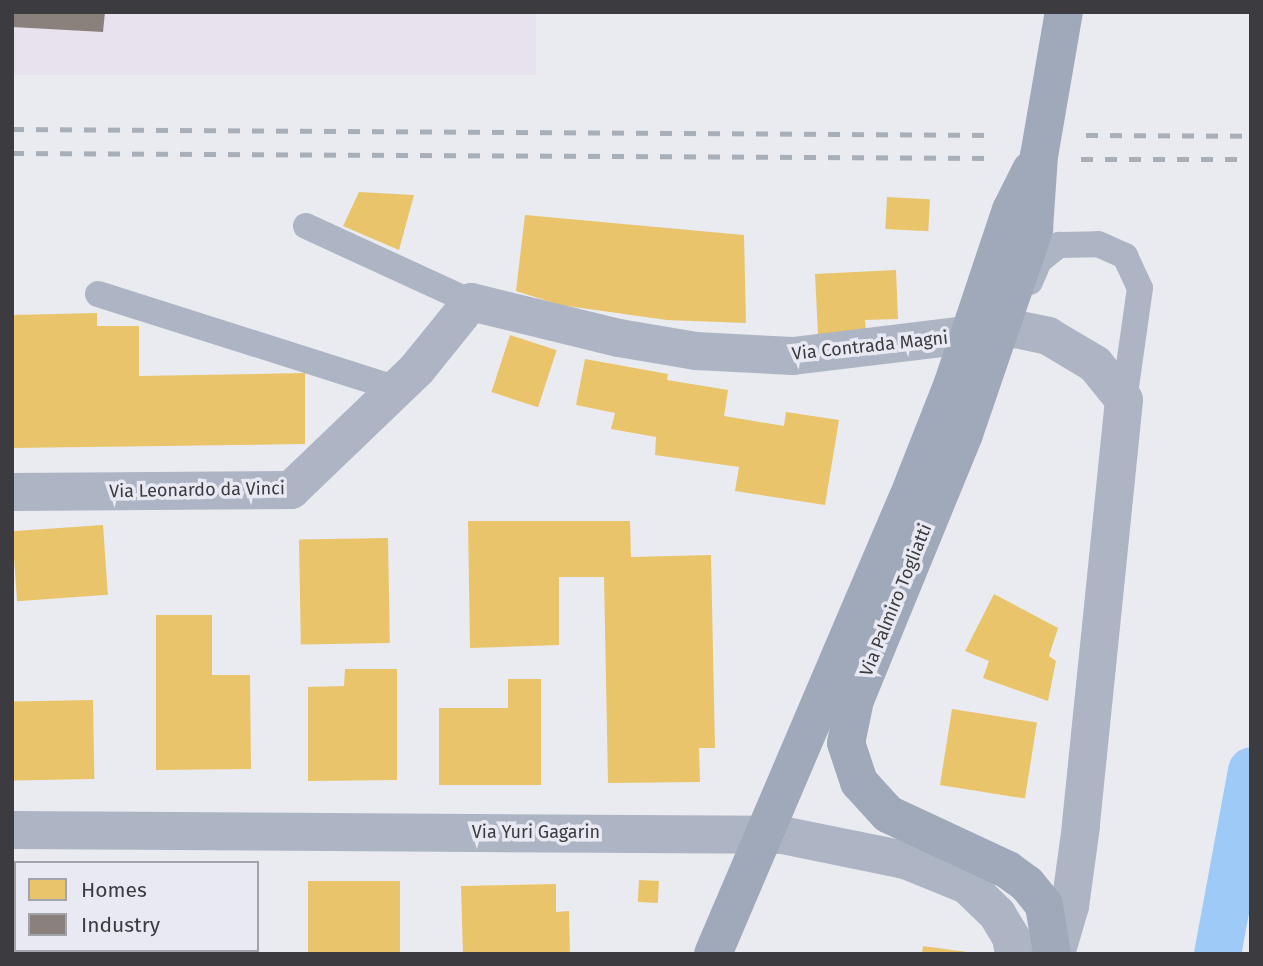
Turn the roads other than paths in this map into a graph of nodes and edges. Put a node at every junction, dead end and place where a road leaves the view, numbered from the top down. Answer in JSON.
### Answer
{"nodes":[{"id":1,"x":1064,"y":12,"type":"edge"},
{"id":2,"x":1039,"y":156,"type":"junction"},
{"id":3,"x":306,"y":226,"type":"dead end"},
{"id":4,"x":98,"y":294,"type":"dead end"},
{"id":5,"x":471,"y":302,"type":"junction"},
{"id":6,"x":1016,"y":329,"type":"junction"},
{"id":7,"x":406,"y":378,"type":"junction"},
{"id":8,"x":1124,"y":400,"type":"junction"},
{"id":9,"x":12,"y":492,"type":"edge"},
{"id":10,"x":12,"y":830,"type":"edge"},
{"id":11,"x":713,"y":954,"type":"edge"},
{"id":12,"x":1014,"y":954,"type":"edge"},
{"id":13,"x":1054,"y":954,"type":"edge"}],
"edges":[{"from":1,"to":2,"type":"main road","name":"Via Palmiro Togliatti"},
{"from":2,"to":11,"type":"main road","name":"Via Palmiro Togliatti"},
{"from":2,"to":13,"type":"main road","name":"Via Palmiro Togliatti"},
{"from":3,"to":5,"type":"lane"},
{"from":4,"to":7,"type":"lane"},
{"from":5,"to":6,"type":"street","name":"Via Contrada Magni"},
{"from":5,"to":7,"type":"street"},
{"from":6,"to":8,"type":"street","name":"Via Contrada Magni"},
{"from":6,"to":8,"type":"lane"},
{"from":7,"to":9,"type":"street","name":"Via Leonardo da Vinci"},
{"from":8,"to":13,"type":"street","name":"Via Palmiro Togliatti"},
{"from":10,"to":12,"type":"street","name":"Via Yuri Gagarin"}]}
